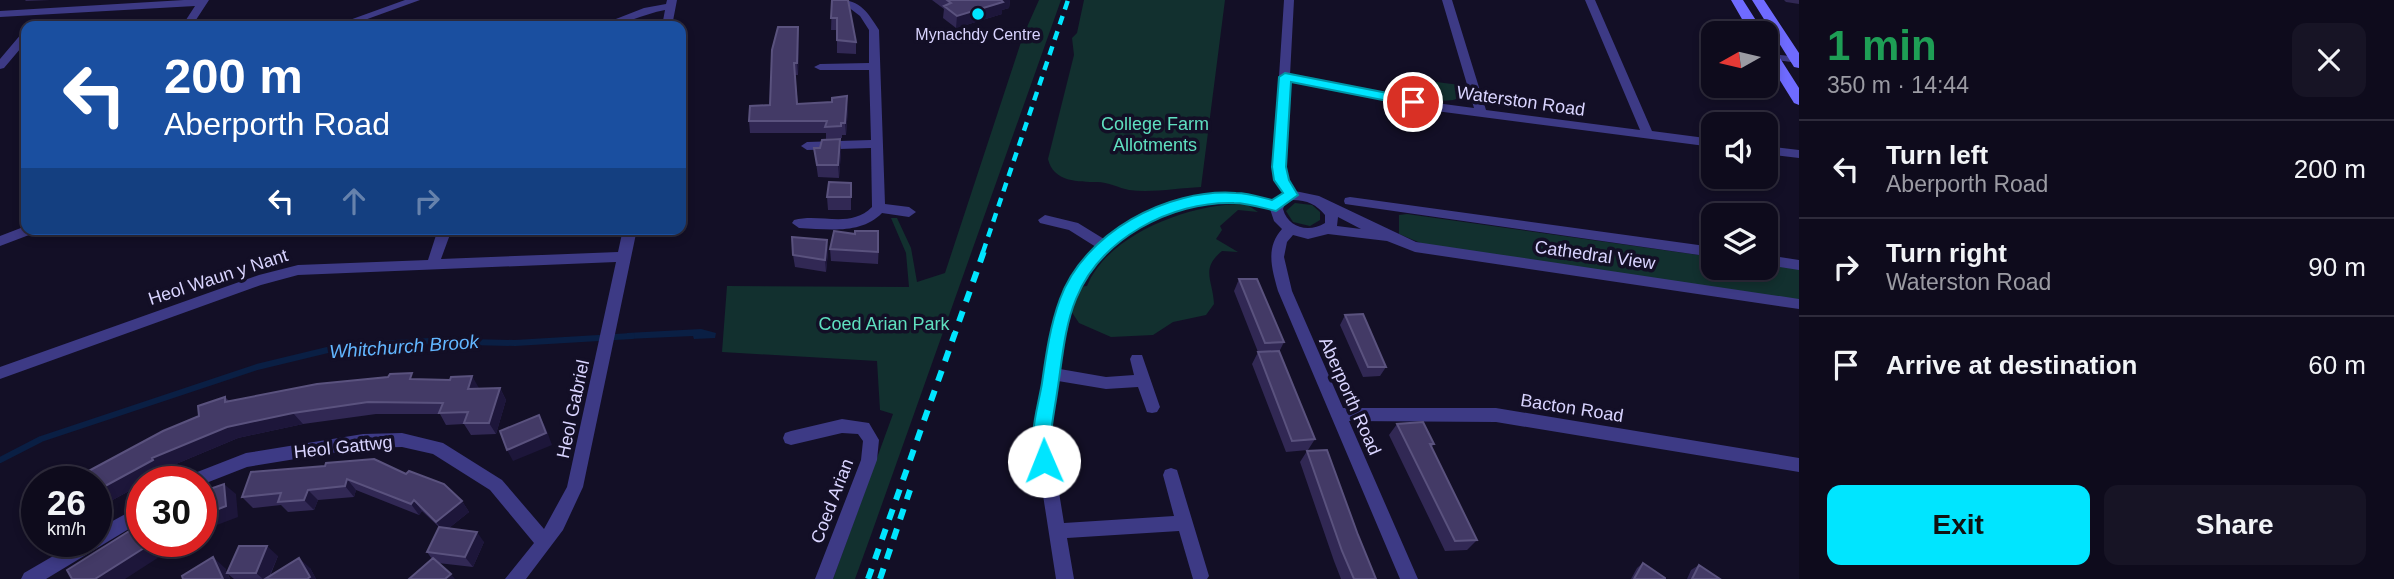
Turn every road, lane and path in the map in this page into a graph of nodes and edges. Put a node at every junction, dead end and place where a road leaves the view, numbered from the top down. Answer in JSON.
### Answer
{"nodes":[{"id":1,"x":415,"y":0,"type":"edge"},
{"id":2,"x":844,"y":0,"type":"edge"},
{"id":3,"x":1289,"y":0,"type":"edge"},
{"id":4,"x":1447,"y":0,"type":"edge"},
{"id":5,"x":1590,"y":0,"type":"edge"},
{"id":6,"x":1737,"y":0,"type":"edge"},
{"id":7,"x":1758,"y":0,"type":"edge"},
{"id":8,"x":203,"y":1,"type":"edge"},
{"id":9,"x":671,"y":3,"type":"edge"},
{"id":10,"x":46,"y":11,"type":"junction"},
{"id":11,"x":0,"y":14,"type":"edge"},
{"id":12,"x":37,"y":21,"type":"edge"},
{"id":13,"x":190,"y":21,"type":"edge"},
{"id":14,"x":353,"y":21,"type":"edge"},
{"id":15,"x":617,"y":21,"type":"edge"},
{"id":16,"x":668,"y":21,"type":"edge"},
{"id":17,"x":1750,"y":21,"type":"edge"},
{"id":18,"x":21,"y":41,"type":"edge"},
{"id":19,"x":1778,"y":55,"type":"edge"},
{"id":20,"x":1798,"y":61,"type":"edge"},
{"id":21,"x":0,"y":66,"type":"edge"},
{"id":22,"x":876,"y":66,"type":"junction"},
{"id":23,"x":1778,"y":66,"type":"edge"},
{"id":24,"x":820,"y":67,"type":"dead end"},
{"id":25,"x":1285,"y":77,"type":"junction"},
{"id":26,"x":1799,"y":100,"type":"edge"},
{"id":27,"x":1481,"y":113,"type":"junction"},
{"id":28,"x":1648,"y":135,"type":"junction"},
{"id":29,"x":1701,"y":142,"type":"edge"},
{"id":30,"x":877,"y":144,"type":"junction"},
{"id":31,"x":807,"y":146,"type":"dead end"},
{"id":32,"x":1778,"y":151,"type":"edge"},
{"id":33,"x":1799,"y":154,"type":"edge"},
{"id":34,"x":1291,"y":195,"type":"junction"},
{"id":35,"x":1350,"y":201,"type":"dead end"},
{"id":36,"x":1323,"y":204,"type":"junction"},
{"id":37,"x":1276,"y":206,"type":"junction"},
{"id":38,"x":879,"y":208,"type":"junction"},
{"id":39,"x":1395,"y":208,"type":"junction"},
{"id":40,"x":909,"y":212,"type":"dead end"},
{"id":41,"x":1045,"y":220,"type":"dead end"},
{"id":42,"x":799,"y":223,"type":"dead end"},
{"id":43,"x":1291,"y":229,"type":"junction"},
{"id":44,"x":1328,"y":229,"type":"junction"},
{"id":45,"x":21,"y":233,"type":"edge"},
{"id":46,"x":443,"y":235,"type":"edge"},
{"id":47,"x":628,"y":235,"type":"edge"},
{"id":48,"x":1387,"y":237,"type":"junction"},
{"id":49,"x":0,"y":241,"type":"edge"},
{"id":50,"x":1105,"y":246,"type":"junction"},
{"id":51,"x":1701,"y":251,"type":"edge"},
{"id":52,"x":624,"y":257,"type":"junction"},
{"id":53,"x":1778,"y":262,"type":"edge"},
{"id":54,"x":433,"y":264,"type":"junction"},
{"id":55,"x":1799,"y":265,"type":"edge"},
{"id":56,"x":1799,"y":304,"type":"edge"},
{"id":57,"x":1137,"y":359,"type":"dead end"},
{"id":58,"x":0,"y":373,"type":"edge"},
{"id":59,"x":1051,"y":374,"type":"junction"},
{"id":60,"x":1143,"y":380,"type":"junction"},
{"id":61,"x":1152,"y":407,"type":"dead end"},
{"id":62,"x":1338,"y":414,"type":"junction"},
{"id":63,"x":791,"y":438,"type":"dead end"},
{"id":64,"x":1799,"y":465,"type":"edge"},
{"id":65,"x":217,"y":471,"type":"edge"},
{"id":66,"x":1171,"y":475,"type":"dead end"},
{"id":67,"x":1184,"y":523,"type":"junction"},
{"id":68,"x":1056,"y":531,"type":"junction"},
{"id":69,"x":544,"y":542,"type":"junction"},
{"id":70,"x":67,"y":557,"type":"edge"},
{"id":71,"x":1200,"y":576,"type":"dead end"},
{"id":72,"x":522,"y":577,"type":"edge"},
{"id":73,"x":30,"y":579,"type":"edge"},
{"id":74,"x":824,"y":579,"type":"edge"},
{"id":75,"x":1065,"y":579,"type":"edge"},
{"id":76,"x":1409,"y":579,"type":"edge"}],
"edges":[{"from":1,"to":14,"type":"street"},
{"from":2,"to":22,"type":"street"},
{"from":3,"to":25,"type":"street"},
{"from":4,"to":27,"type":"street"},
{"from":5,"to":28,"type":"street"},
{"from":6,"to":17,"type":"street"},
{"from":7,"to":20,"type":"street"},
{"from":8,"to":10,"type":"street"},
{"from":8,"to":13,"type":"street"},
{"from":9,"to":15,"type":"street"},
{"from":9,"to":16,"type":"street"},
{"from":10,"to":11,"type":"street"},
{"from":10,"to":12,"type":"street"},
{"from":18,"to":21,"type":"street"},
{"from":19,"to":20,"type":"street"},
{"from":22,"to":24,"type":"street"},
{"from":22,"to":30,"type":"street"},
{"from":23,"to":26,"type":"street"},
{"from":25,"to":27,"type":"street","name":"Waterston Road"},
{"from":25,"to":34,"type":"street"},
{"from":27,"to":28,"type":"street","name":"Waterston Road"},
{"from":28,"to":29,"type":"street","name":"Waterston Road"},
{"from":30,"to":31,"type":"street"},
{"from":30,"to":38,"type":"street"},
{"from":32,"to":33,"type":"street"},
{"from":34,"to":36,"type":"street"},
{"from":34,"to":37,"type":"street"},
{"from":35,"to":39,"type":"street","name":"Cathedral View"},
{"from":36,"to":44,"type":"street"},
{"from":36,"to":48,"type":"street","name":"Cathedral View"},
{"from":37,"to":43,"type":"street"},
{"from":37,"to":50,"type":"street"},
{"from":38,"to":40,"type":"street"},
{"from":38,"to":42,"type":"street"},
{"from":39,"to":48,"type":"street"},
{"from":39,"to":51,"type":"street","name":"Cathedral View"},
{"from":41,"to":50,"type":"street"},
{"from":43,"to":44,"type":"street"},
{"from":43,"to":62,"type":"street","name":"Aberporth Road"},
{"from":44,"to":48,"type":"street","name":"Cathedral View"},
{"from":45,"to":49,"type":"street"},
{"from":46,"to":54,"type":"street"},
{"from":47,"to":52,"type":"street","name":"Heol Gabriel"},
{"from":48,"to":56,"type":"street","name":"Cathedral View"},
{"from":50,"to":59,"type":"street"},
{"from":52,"to":54,"type":"street","name":"Heol Waun y Nant"},
{"from":52,"to":69,"type":"street","name":"Heol Gabriel"},
{"from":53,"to":55,"type":"street"},
{"from":54,"to":58,"type":"street","name":"Heol Waun y Nant"},
{"from":57,"to":60,"type":"street"},
{"from":59,"to":60,"type":"street"},
{"from":59,"to":68,"type":"street"},
{"from":60,"to":61,"type":"street"},
{"from":62,"to":64,"type":"street","name":"Bacton Road"},
{"from":62,"to":76,"type":"street","name":"Aberporth Road"},
{"from":63,"to":74,"type":"street","name":"Coed Arian"},
{"from":65,"to":69,"type":"street","name":"Heol Gattwg"},
{"from":66,"to":67,"type":"street"},
{"from":67,"to":68,"type":"street"},
{"from":67,"to":71,"type":"street"},
{"from":68,"to":75,"type":"street"},
{"from":69,"to":72,"type":"street","name":"Heol Gabriel"},
{"from":70,"to":73,"type":"street"}]}
